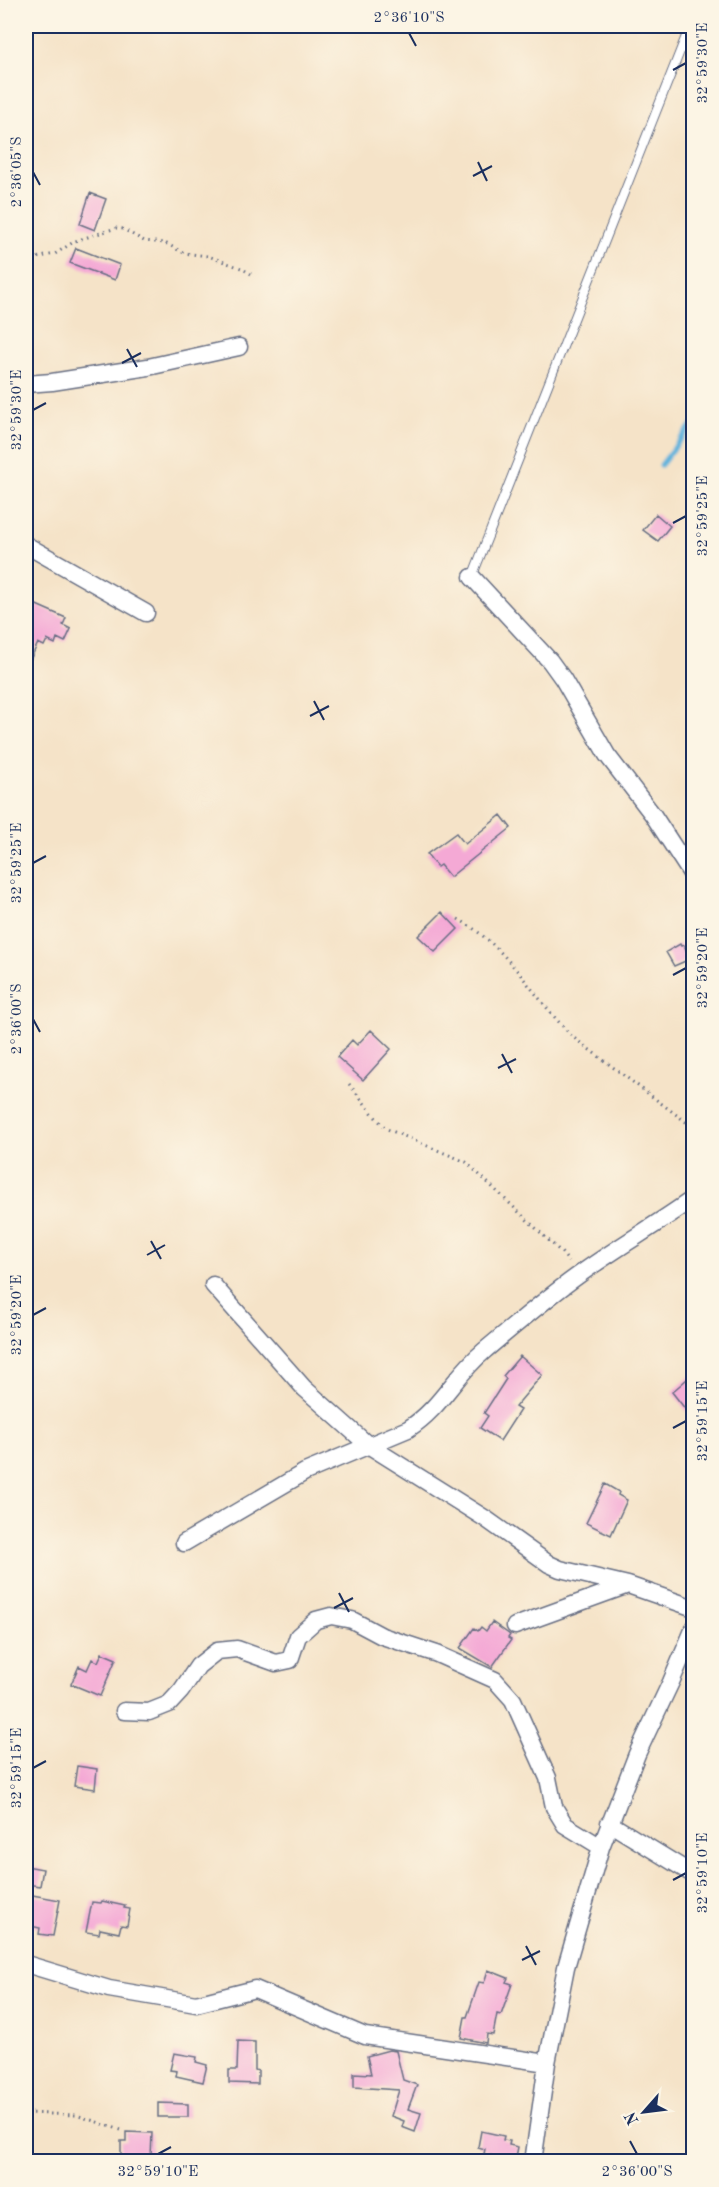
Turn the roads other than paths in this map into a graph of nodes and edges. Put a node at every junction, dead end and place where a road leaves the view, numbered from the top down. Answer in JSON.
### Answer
{"nodes":[{"id":1,"x":690,"y":26,"type":"edge"},
{"id":2,"x":239,"y":347,"type":"dead end"},
{"id":3,"x":26,"y":384,"type":"edge"},
{"id":4,"x":26,"y":545,"type":"edge"},
{"id":5,"x":472,"y":576,"type":"joint"},
{"id":6,"x":146,"y":613,"type":"dead end"},
{"id":7,"x":693,"y":878,"type":"edge"},
{"id":8,"x":693,"y":1198,"type":"edge"},
{"id":9,"x":213,"y":1284,"type":"dead end"},
{"id":10,"x":368,"y":1445,"type":"junction"},
{"id":11,"x":184,"y":1543,"type":"dead end"},
{"id":12,"x":628,"y":1585,"type":"junction"},
{"id":13,"x":693,"y":1608,"type":"edge"},
{"id":14,"x":515,"y":1626,"type":"dead end"},
{"id":15,"x":693,"y":1628,"type":"edge"},
{"id":16,"x":124,"y":1711,"type":"dead end"},
{"id":17,"x":609,"y":1823,"type":"junction"},
{"id":18,"x":601,"y":1847,"type":"junction"},
{"id":19,"x":693,"y":1875,"type":"edge"},
{"id":20,"x":26,"y":1964,"type":"edge"},
{"id":21,"x":547,"y":2063,"type":"junction"},
{"id":22,"x":534,"y":2158,"type":"edge"}],
"edges":[{"from":1,"to":5,"type":"lane"},
{"from":2,"to":3,"type":"street"},
{"from":4,"to":6,"type":"street"},
{"from":5,"to":7,"type":"street"},
{"from":8,"to":10,"type":"street"},
{"from":9,"to":10,"type":"street"},
{"from":10,"to":11,"type":"street"},
{"from":10,"to":12,"type":"street"},
{"from":12,"to":13,"type":"street"},
{"from":12,"to":14,"type":"street"},
{"from":15,"to":17,"type":"street"},
{"from":16,"to":18,"type":"street"},
{"from":17,"to":18,"type":"street"},
{"from":17,"to":19,"type":"street"},
{"from":18,"to":21,"type":"street"},
{"from":20,"to":21,"type":"street"},
{"from":21,"to":22,"type":"street"}]}
